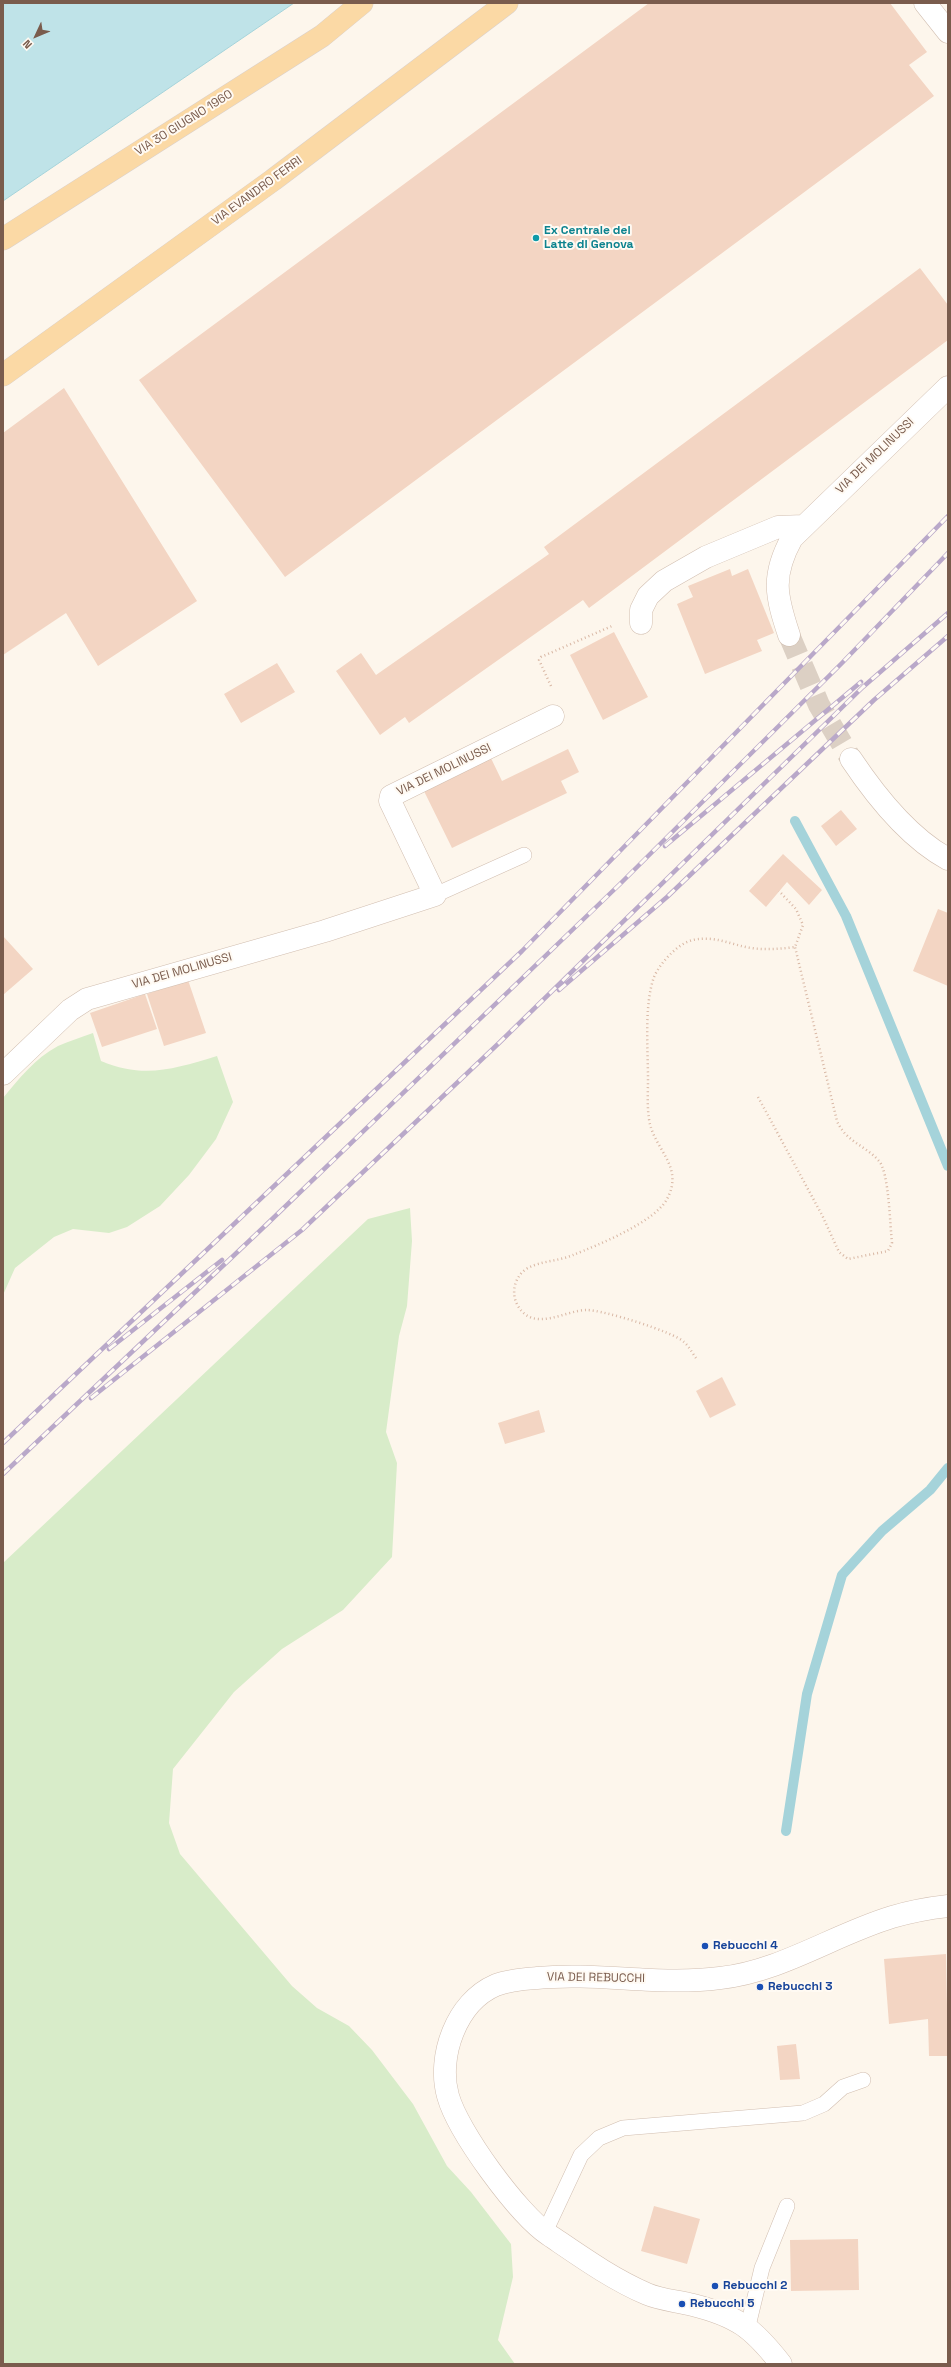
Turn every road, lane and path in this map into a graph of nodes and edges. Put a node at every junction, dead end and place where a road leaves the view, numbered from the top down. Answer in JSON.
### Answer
{"nodes":[{"id":1,"x":362,"y":3,"type":"edge"},
{"id":2,"x":507,"y":3,"type":"edge"},
{"id":3,"x":924,"y":3,"type":"edge"},
{"id":4,"x":948,"y":32,"type":"edge"},
{"id":5,"x":3,"y":239,"type":"edge"},
{"id":6,"x":3,"y":375,"type":"edge"},
{"id":7,"x":948,"y":387,"type":"edge"},
{"id":8,"x":803,"y":526,"type":"junction"},
{"id":9,"x":640,"y":623,"type":"joint"},
{"id":10,"x":789,"y":635,"type":"tunnel mouth"},
{"id":11,"x":553,"y":716,"type":"joint"},
{"id":12,"x":851,"y":759,"type":"tunnel mouth"},
{"id":13,"x":524,"y":855,"type":"dead end"},
{"id":14,"x":948,"y":859,"type":"edge"},
{"id":15,"x":779,"y":891,"type":"dead end"},
{"id":16,"x":434,"y":895,"type":"junction"},
{"id":17,"x":795,"y":947,"type":"junction"},
{"id":18,"x":3,"y":1074,"type":"edge"},
{"id":19,"x":758,"y":1097,"type":"dead end"},
{"id":20,"x":696,"y":1358,"type":"dead end"},
{"id":21,"x":948,"y":1906,"type":"edge"},
{"id":22,"x":863,"y":2080,"type":"dead end"},
{"id":23,"x":787,"y":2206,"type":"dead end"},
{"id":24,"x":545,"y":2232,"type":"junction"},
{"id":25,"x":748,"y":2326,"type":"junction"},
{"id":26,"x":781,"y":2364,"type":"edge"}],
"edges":[{"from":1,"to":5,"type":"main road","name":"VIA 30 GIUGNO 1960"},
{"from":2,"to":6,"type":"main road","name":"VIA EVANDRO FERRI"},
{"from":3,"to":4,"type":"street"},
{"from":7,"to":8,"type":"street","name":"VIA DEI MOLINUSSI"},
{"from":8,"to":9,"type":"street"},
{"from":8,"to":10,"type":"street","name":"VIA DEI MOLINUSSI"},
{"from":9,"to":11,"type":"path"},
{"from":11,"to":16,"type":"street","name":"VIA DEI MOLINUSSI"},
{"from":12,"to":14,"type":"street"},
{"from":13,"to":16,"type":"lane"},
{"from":15,"to":17,"type":"path"},
{"from":16,"to":18,"type":"street","name":"VIA DEI MOLINUSSI"},
{"from":17,"to":19,"type":"path"},
{"from":17,"to":20,"type":"path"},
{"from":21,"to":24,"type":"street","name":"VIA DEI REBUCCHI"},
{"from":22,"to":24,"type":"lane"},
{"from":23,"to":25,"type":"lane"},
{"from":24,"to":25,"type":"street","name":"VIA DEI REBUCCHI"},
{"from":25,"to":26,"type":"street","name":"VIA DEI REBUCCHI"}]}
